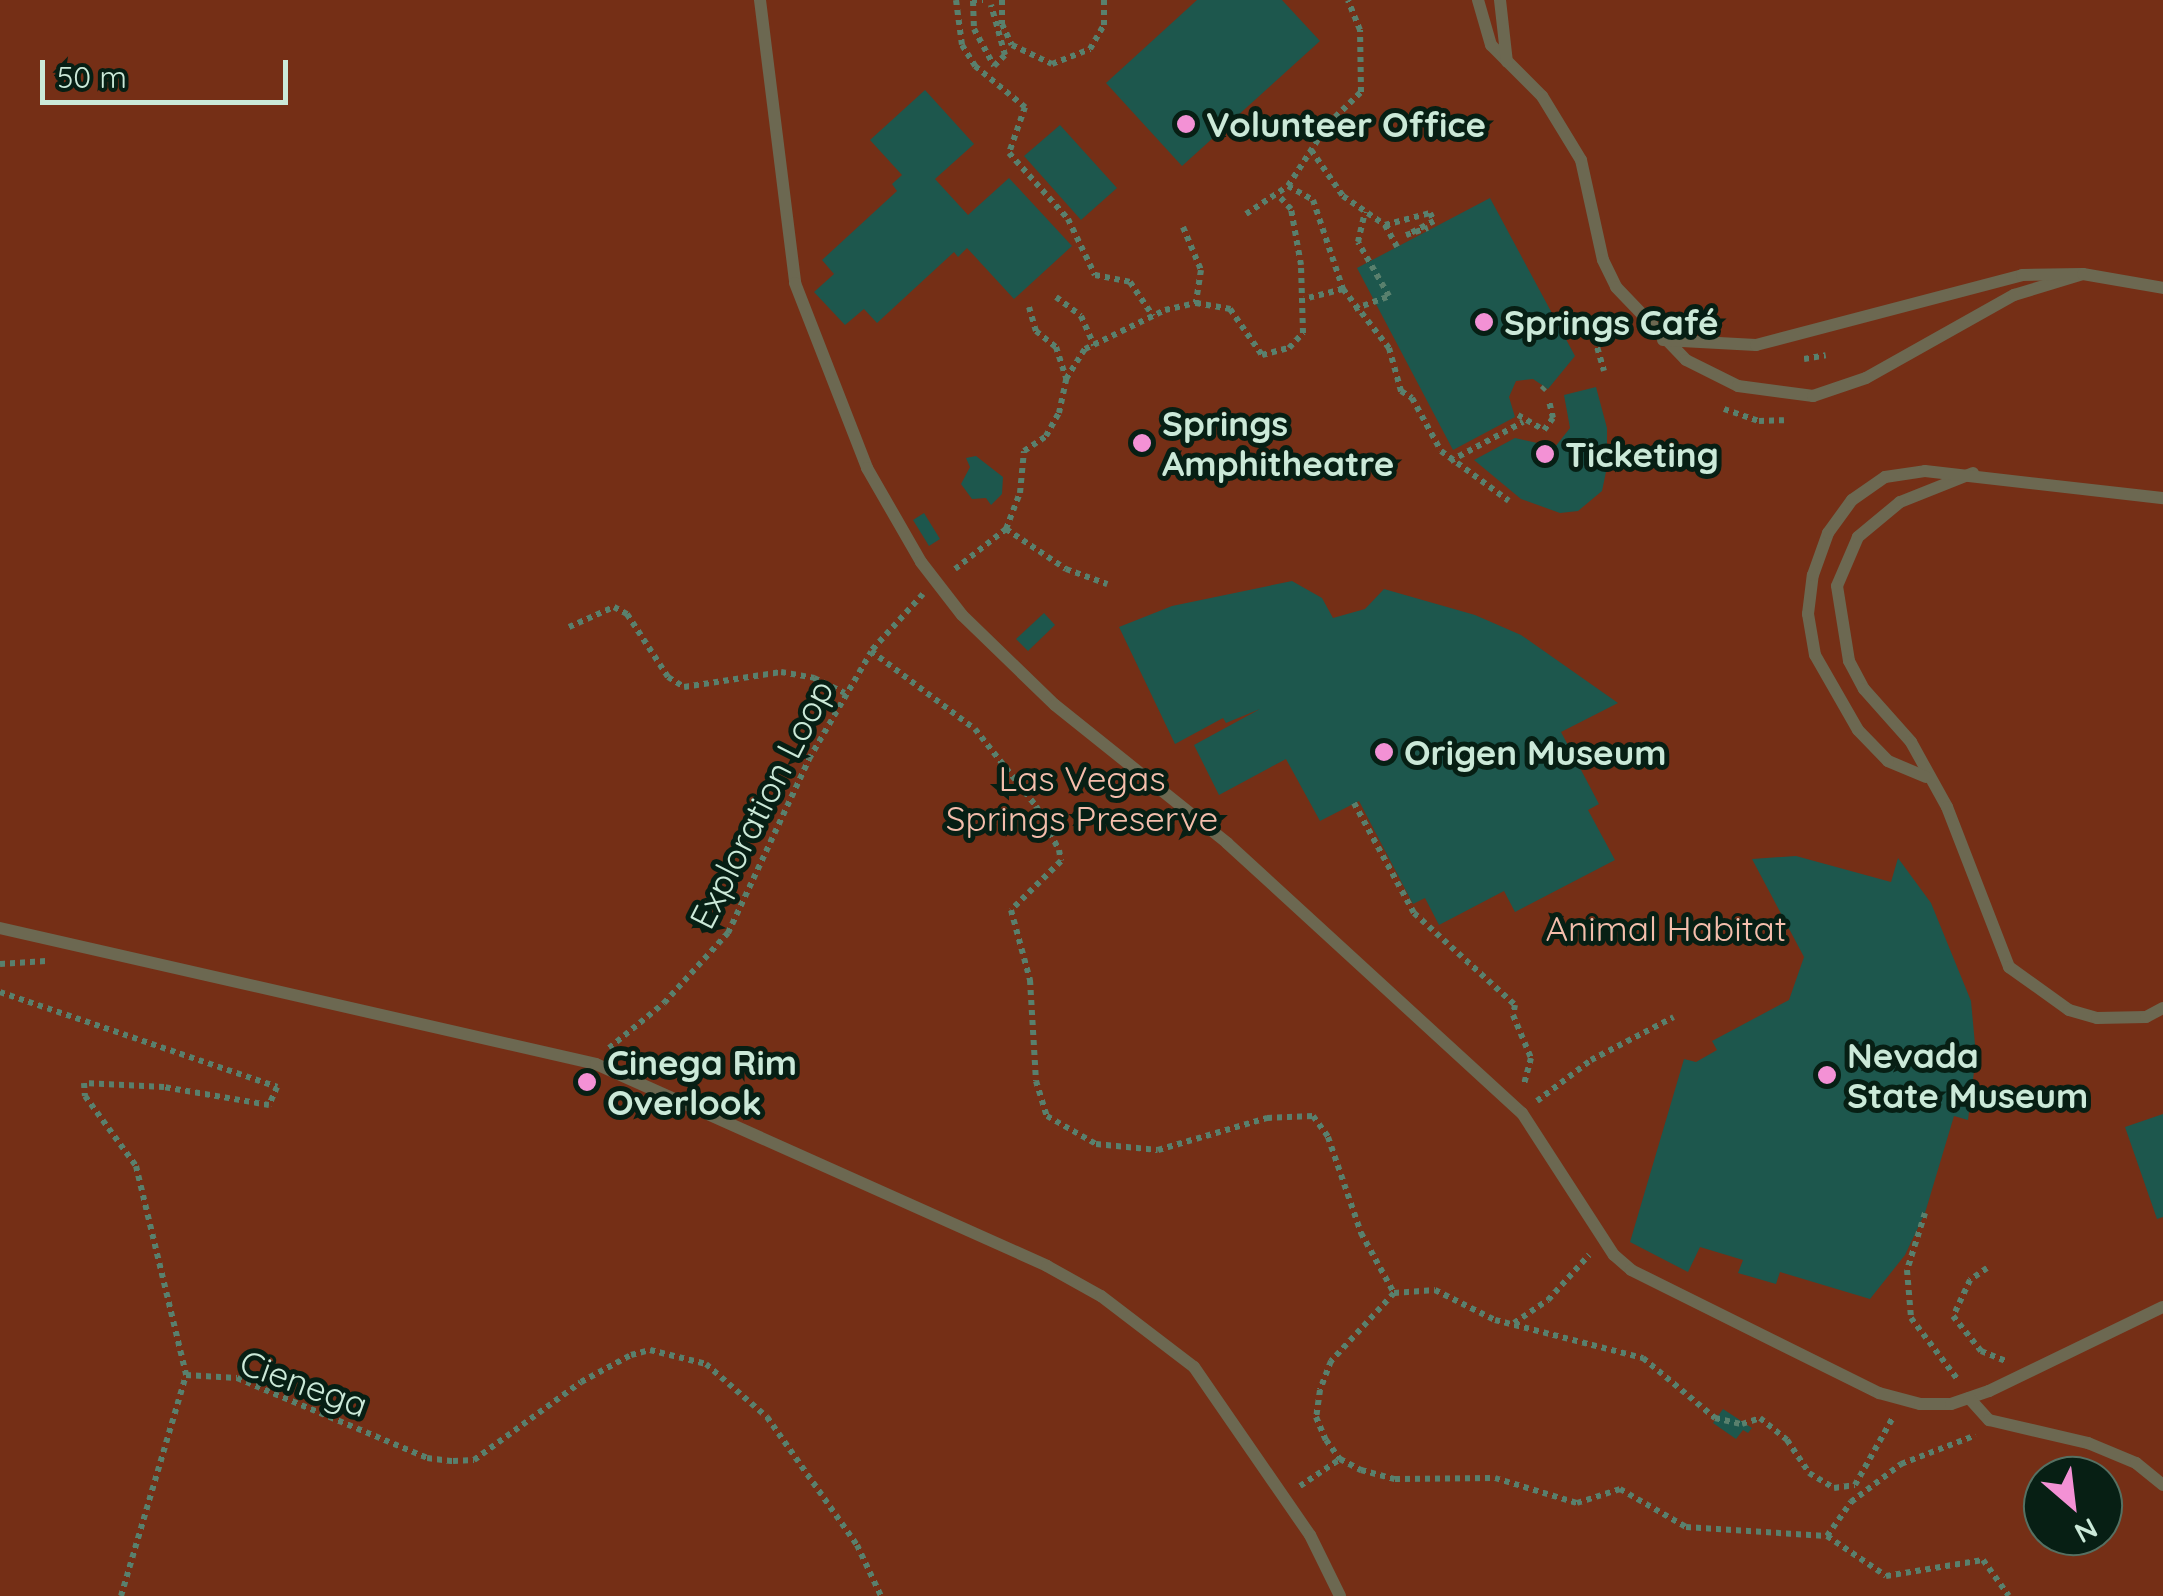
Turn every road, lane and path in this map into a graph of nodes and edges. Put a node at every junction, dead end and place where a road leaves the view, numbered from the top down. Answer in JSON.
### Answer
{"nodes":[{"id":1,"x":760,"y":0,"type":"edge"},
{"id":2,"x":956,"y":0,"type":"edge"},
{"id":3,"x":972,"y":0,"type":"edge"},
{"id":4,"x":983,"y":0,"type":"edge"},
{"id":5,"x":1104,"y":0,"type":"edge"},
{"id":6,"x":1348,"y":0,"type":"edge"},
{"id":7,"x":1478,"y":0,"type":"edge"},
{"id":8,"x":1500,"y":0,"type":"edge"},
{"id":9,"x":992,"y":2,"type":"edge"},
{"id":10,"x":1001,"y":2,"type":"edge"},
{"id":11,"x":1507,"y":62,"type":"junction"},
{"id":12,"x":1312,"y":150,"type":"junction"},
{"id":13,"x":1288,"y":186,"type":"junction"},
{"id":14,"x":1279,"y":196,"type":"junction"},
{"id":15,"x":1364,"y":212,"type":"junction"},
{"id":16,"x":1246,"y":214,"type":"dead end"},
{"id":17,"x":1386,"y":225,"type":"junction"},
{"id":18,"x":1183,"y":228,"type":"dead end"},
{"id":19,"x":1428,"y":228,"type":"dead end"},
{"id":20,"x":1397,"y":247,"type":"dead end"},
{"id":21,"x":2082,"y":274,"type":"junction"},
{"id":22,"x":2163,"y":288,"type":"edge"},
{"id":23,"x":1343,"y":289,"type":"junction"},
{"id":24,"x":1056,"y":297,"type":"dead end"},
{"id":25,"x":1304,"y":299,"type":"junction"},
{"id":26,"x":1196,"y":304,"type":"junction"},
{"id":27,"x":1029,"y":307,"type":"dead end"},
{"id":28,"x":1354,"y":309,"type":"junction"},
{"id":29,"x":1153,"y":316,"type":"junction"},
{"id":30,"x":1589,"y":319,"type":"dead end"},
{"id":31,"x":1663,"y":340,"type":"junction"},
{"id":32,"x":1094,"y":345,"type":"junction"},
{"id":33,"x":1604,"y":371,"type":"dead end"},
{"id":34,"x":1066,"y":379,"type":"junction"},
{"id":35,"x":1549,"y":400,"type":"dead end"},
{"id":36,"x":1724,"y":409,"type":"dead end"},
{"id":37,"x":1784,"y":420,"type":"dead end"},
{"id":38,"x":1450,"y":461,"type":"junction"},
{"id":39,"x":1973,"y":472,"type":"junction"},
{"id":40,"x":2163,"y":498,"type":"edge"},
{"id":41,"x":1509,"y":501,"type":"dead end"},
{"id":42,"x":1006,"y":529,"type":"junction"},
{"id":43,"x":955,"y":569,"type":"dead end"},
{"id":44,"x":1107,"y":584,"type":"dead end"},
{"id":45,"x":924,"y":594,"type":"dead end"},
{"id":46,"x":569,"y":627,"type":"dead end"},
{"id":47,"x":871,"y":651,"type":"junction"},
{"id":48,"x":844,"y":693,"type":"junction"},
{"id":49,"x":1926,"y":777,"type":"junction"},
{"id":50,"x":1354,"y":803,"type":"dead end"},
{"id":51,"x":0,"y":928,"type":"edge"},
{"id":52,"x":53,"y":947,"type":"dead end"},
{"id":53,"x":0,"y":964,"type":"edge"},
{"id":54,"x":0,"y":992,"type":"edge"},
{"id":55,"x":2163,"y":1008,"type":"edge"},
{"id":56,"x":1674,"y":1016,"type":"dead end"},
{"id":57,"x":602,"y":1057,"type":"dead end"},
{"id":58,"x":1511,"y":1104,"type":"junction"},
{"id":59,"x":1528,"y":1108,"type":"dead end"},
{"id":60,"x":1925,"y":1213,"type":"dead end"},
{"id":61,"x":1594,"y":1250,"type":"dead end"},
{"id":62,"x":1987,"y":1268,"type":"dead end"},
{"id":63,"x":1394,"y":1293,"type":"junction"},
{"id":64,"x":2163,"y":1308,"type":"edge"},
{"id":65,"x":1514,"y":1324,"type":"junction"},
{"id":66,"x":186,"y":1375,"type":"junction"},
{"id":67,"x":2016,"y":1377,"type":"junction"},
{"id":68,"x":1969,"y":1398,"type":"junction"},
{"id":69,"x":1894,"y":1413,"type":"dead end"},
{"id":70,"x":1987,"y":1432,"type":"dead end"},
{"id":71,"x":1340,"y":1460,"type":"junction"},
{"id":72,"x":2163,"y":1485,"type":"edge"},
{"id":73,"x":1300,"y":1486,"type":"dead end"},
{"id":74,"x":1846,"y":1491,"type":"junction"},
{"id":75,"x":1852,"y":1502,"type":"junction"},
{"id":76,"x":1828,"y":1536,"type":"junction"},
{"id":77,"x":121,"y":1596,"type":"edge"},
{"id":78,"x":881,"y":1596,"type":"edge"},
{"id":79,"x":1340,"y":1596,"type":"edge"},
{"id":80,"x":2008,"y":1596,"type":"edge"}],
"edges":[{"from":1,"to":58,"type":"lane"},
{"from":2,"to":29,"type":"path"},
{"from":3,"to":4,"type":"path"},
{"from":3,"to":9,"type":"path"},
{"from":5,"to":10,"type":"path"},
{"from":6,"to":12,"type":"path"},
{"from":7,"to":11,"type":"lane"},
{"from":8,"to":11,"type":"lane"},
{"from":9,"to":10,"type":"path"},
{"from":11,"to":31,"type":"lane"},
{"from":12,"to":13,"type":"path"},
{"from":12,"to":15,"type":"path"},
{"from":13,"to":14,"type":"path"},
{"from":13,"to":23,"type":"path"},
{"from":14,"to":16,"type":"path"},
{"from":14,"to":25,"type":"path"},
{"from":15,"to":17,"type":"path"},
{"from":15,"to":28,"type":"path"},
{"from":17,"to":19,"type":"path"},
{"from":17,"to":20,"type":"path"},
{"from":18,"to":26,"type":"path"},
{"from":21,"to":22,"type":"lane"},
{"from":21,"to":31,"type":"lane"},
{"from":21,"to":31,"type":"lane"},
{"from":23,"to":25,"type":"path"},
{"from":23,"to":28,"type":"path"},
{"from":24,"to":32,"type":"path"},
{"from":25,"to":26,"type":"path"},
{"from":26,"to":29,"type":"path"},
{"from":27,"to":34,"type":"path"},
{"from":28,"to":38,"type":"path"},
{"from":29,"to":32,"type":"path"},
{"from":30,"to":33,"type":"path"},
{"from":32,"to":34,"type":"path"},
{"from":34,"to":42,"type":"path"},
{"from":35,"to":38,"type":"path"},
{"from":36,"to":37,"type":"path"},
{"from":38,"to":41,"type":"path"},
{"from":39,"to":40,"type":"lane"},
{"from":39,"to":49,"type":"lane"},
{"from":39,"to":49,"type":"lane"},
{"from":42,"to":43,"type":"path"},
{"from":42,"to":44,"type":"path"},
{"from":45,"to":47,"type":"path","name":"Exploration Loop"},
{"from":46,"to":48,"type":"path"},
{"from":47,"to":48,"type":"path","name":"Exploration Loop"},
{"from":47,"to":63,"type":"path"},
{"from":48,"to":57,"type":"path","name":"Exploration Loop"},
{"from":49,"to":55,"type":"lane"},
{"from":50,"to":58,"type":"path"},
{"from":51,"to":79,"type":"lane"},
{"from":52,"to":53,"type":"path"},
{"from":54,"to":66,"type":"path","name":"Cienega"},
{"from":56,"to":59,"type":"path"},
{"from":58,"to":68,"type":"lane"},
{"from":60,"to":68,"type":"path"},
{"from":61,"to":65,"type":"path"},
{"from":62,"to":67,"type":"path"},
{"from":63,"to":65,"type":"path"},
{"from":63,"to":71,"type":"path"},
{"from":64,"to":67,"type":"lane"},
{"from":65,"to":74,"type":"path"},
{"from":66,"to":77,"type":"path"},
{"from":66,"to":78,"type":"path","name":"Cienega"},
{"from":67,"to":68,"type":"lane"},
{"from":68,"to":72,"type":"lane"},
{"from":69,"to":74,"type":"path"},
{"from":70,"to":75,"type":"path"},
{"from":71,"to":73,"type":"path"},
{"from":71,"to":76,"type":"path"},
{"from":74,"to":75,"type":"path"},
{"from":75,"to":76,"type":"path"},
{"from":76,"to":80,"type":"path"}]}
